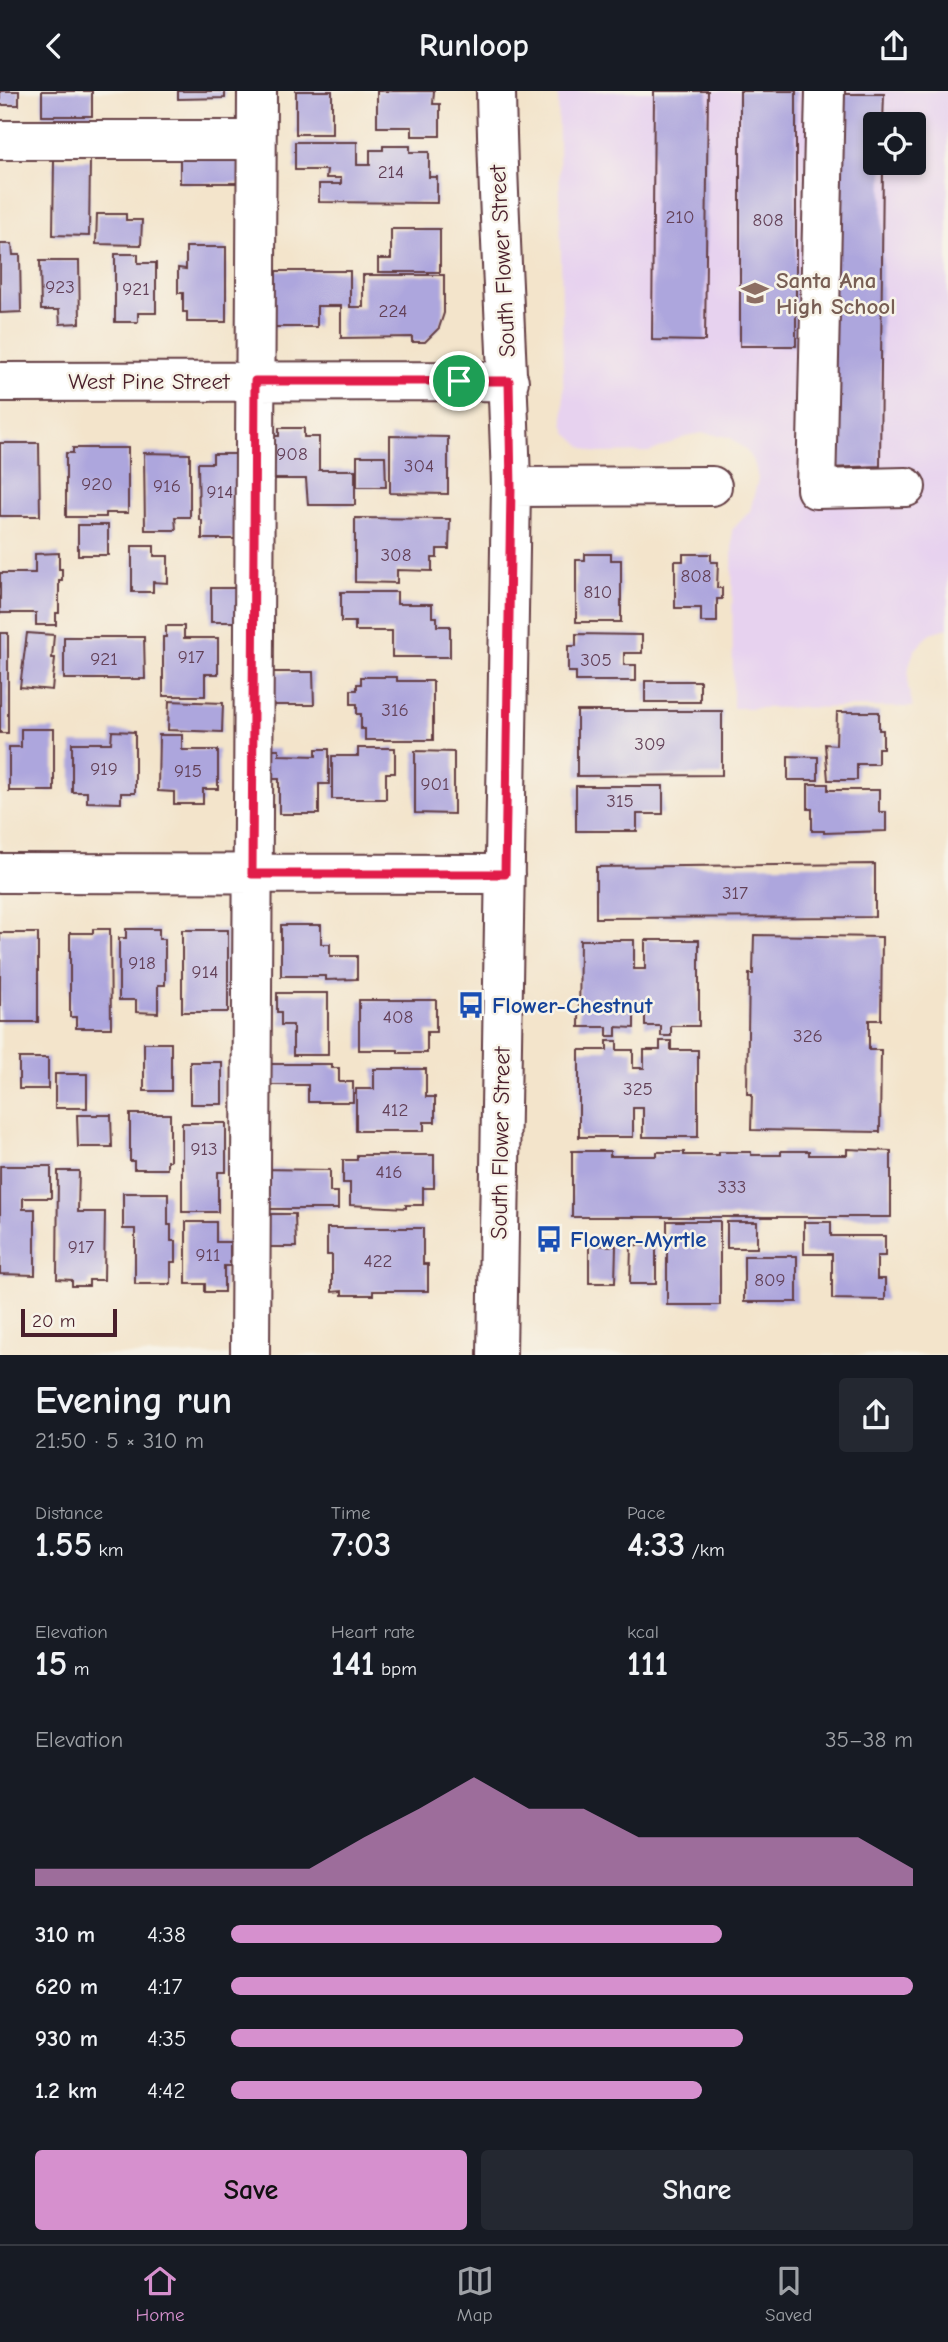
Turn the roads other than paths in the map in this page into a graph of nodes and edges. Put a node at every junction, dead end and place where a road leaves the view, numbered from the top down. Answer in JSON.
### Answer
{"nodes":[{"id":1,"x":257,"y":91,"type":"edge"},
{"id":2,"x":496,"y":91,"type":"edge"},
{"id":3,"x":825,"y":91,"type":"edge"},
{"id":4,"x":0,"y":140,"type":"edge"},
{"id":5,"x":256,"y":140,"type":"junction"},
{"id":6,"x":255,"y":381,"type":"junction"},
{"id":7,"x":509,"y":381,"type":"junction"},
{"id":8,"x":0,"y":382,"type":"edge"},
{"id":9,"x":712,"y":486,"type":"dead end"},
{"id":10,"x":511,"y":487,"type":"junction"},
{"id":11,"x":906,"y":487,"type":"dead end"},
{"id":12,"x":0,"y":873,"type":"edge"},
{"id":13,"x":252,"y":874,"type":"junction"},
{"id":14,"x":505,"y":874,"type":"junction"},
{"id":15,"x":250,"y":1355,"type":"edge"},
{"id":16,"x":497,"y":1355,"type":"edge"}],
"edges":[{"from":1,"to":5,"type":"street"},
{"from":2,"to":7,"type":"street","name":"South Flower Street"},
{"from":3,"to":11,"type":"street"},
{"from":4,"to":5,"type":"street"},
{"from":5,"to":6,"type":"street"},
{"from":6,"to":7,"type":"street","name":"West Pine Street"},
{"from":6,"to":8,"type":"street","name":"West Pine Street"},
{"from":6,"to":13,"type":"street"},
{"from":7,"to":10,"type":"street","name":"South Flower Street"},
{"from":9,"to":10,"type":"street"},
{"from":10,"to":14,"type":"street","name":"South Flower Street"},
{"from":12,"to":13,"type":"street"},
{"from":13,"to":14,"type":"street"},
{"from":13,"to":15,"type":"street"},
{"from":14,"to":16,"type":"street","name":"South Flower Street"}]}
